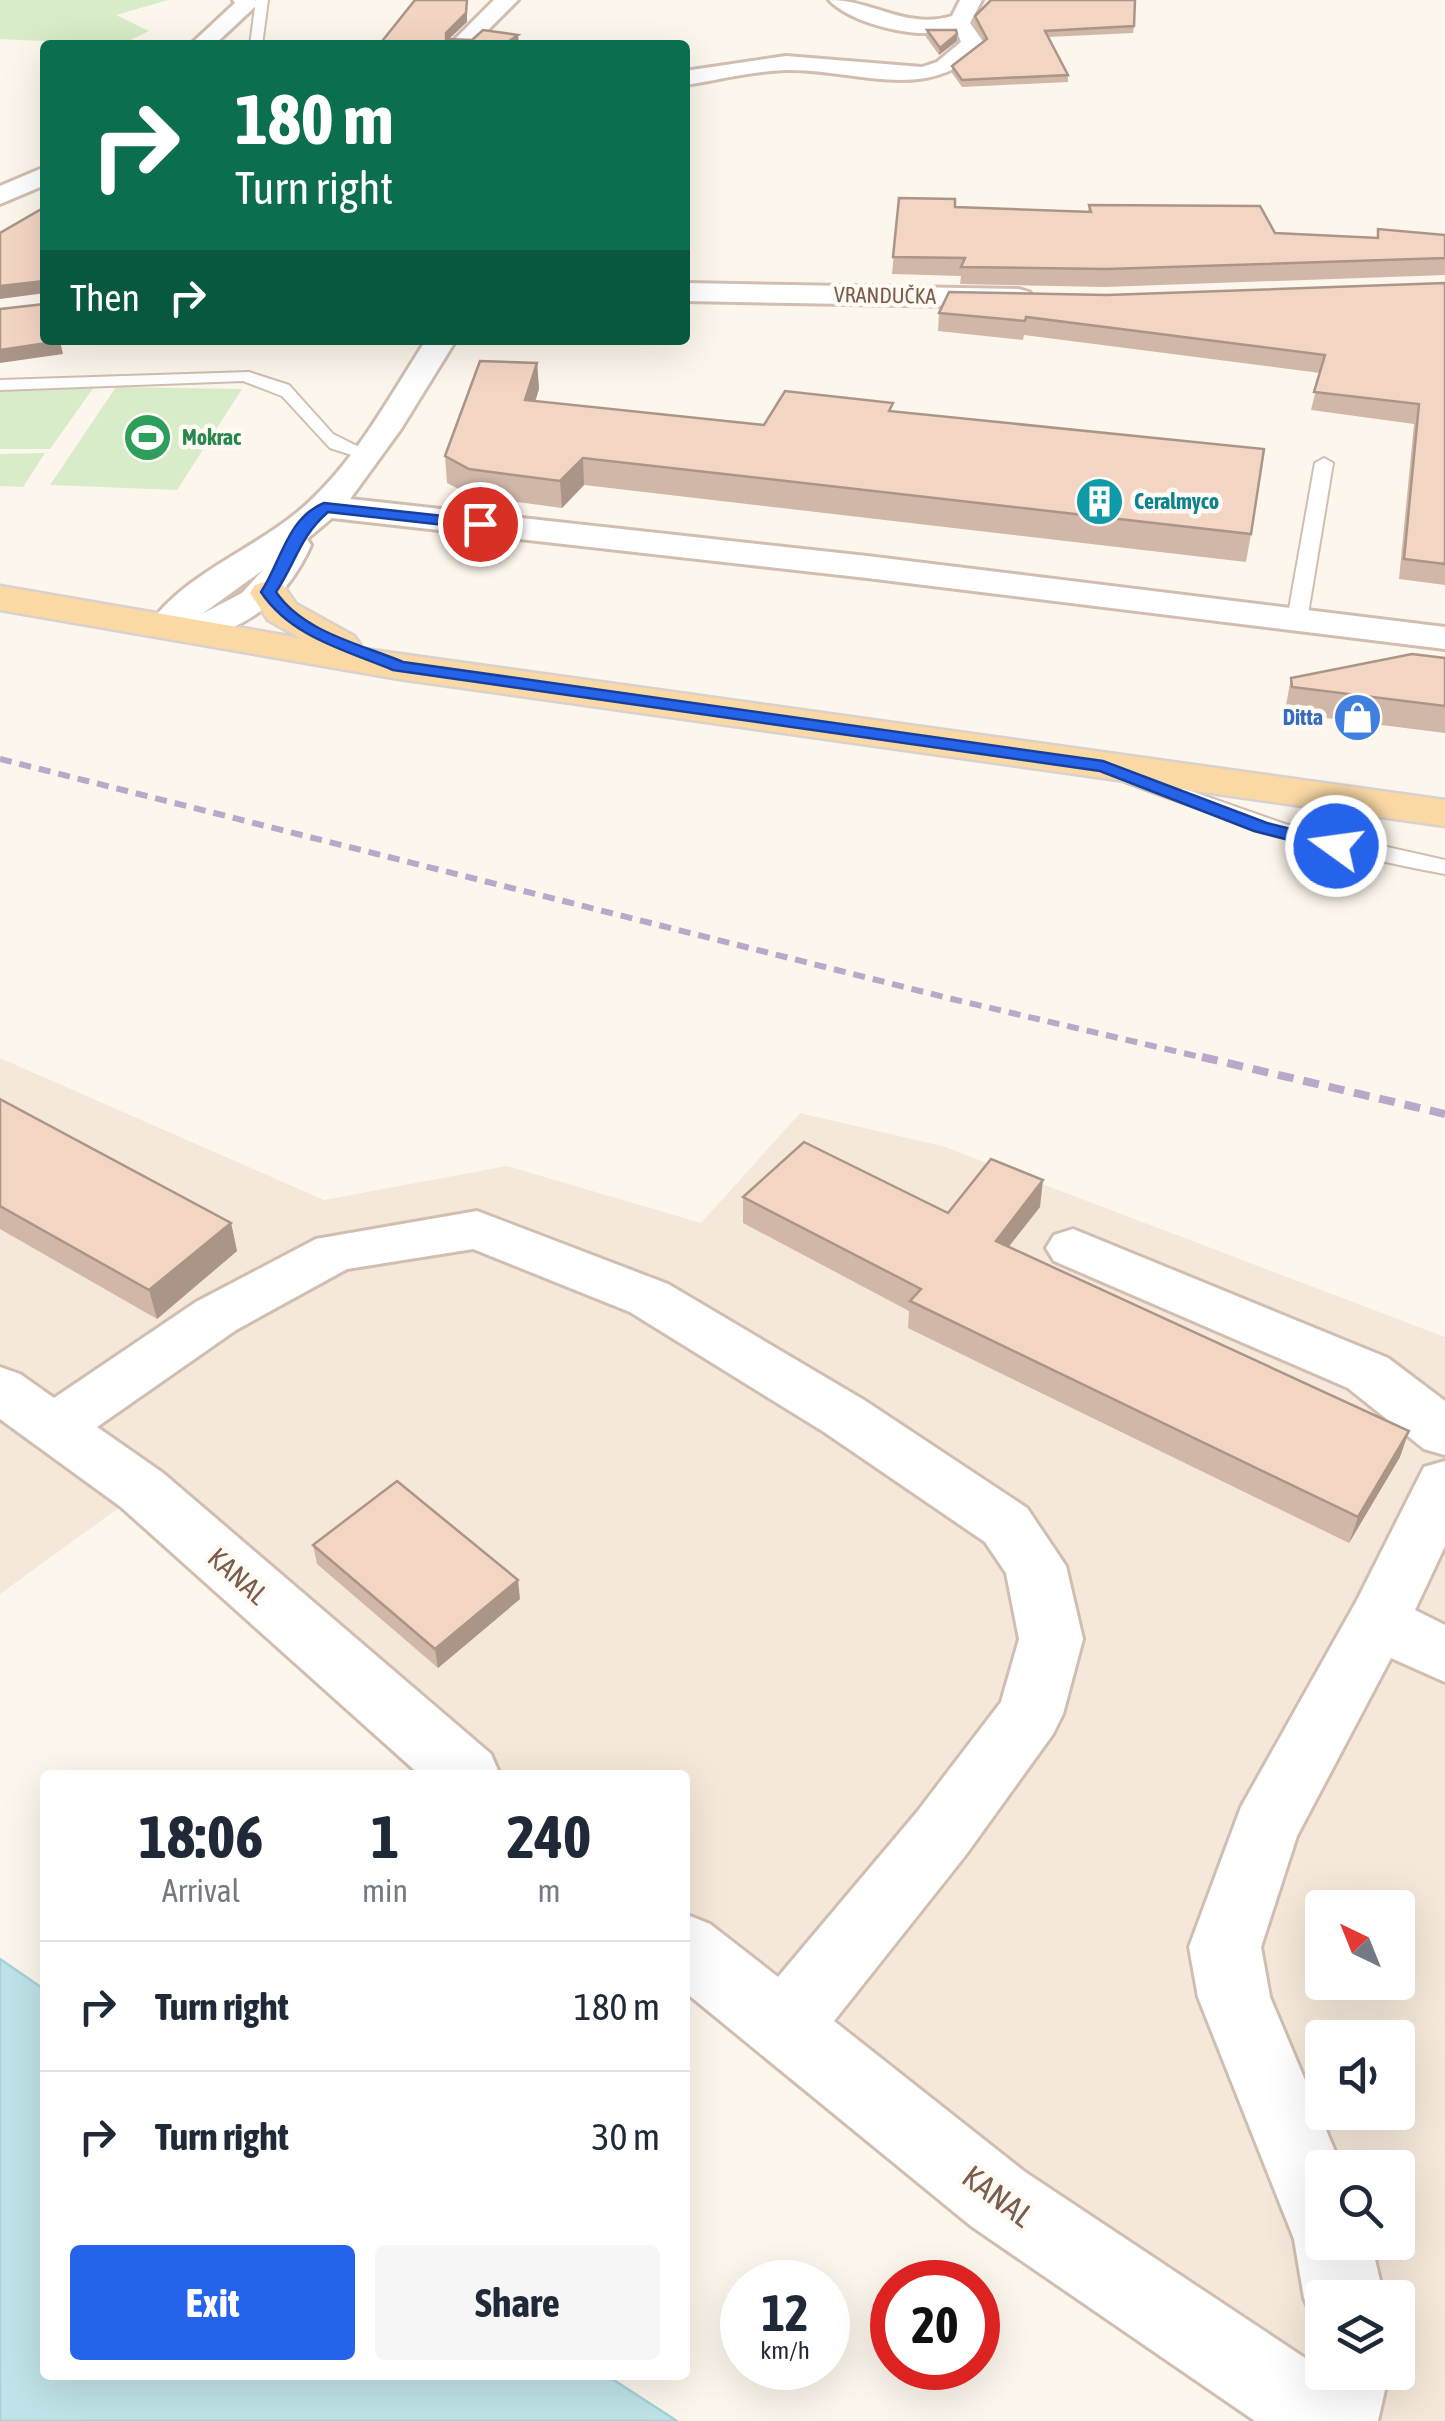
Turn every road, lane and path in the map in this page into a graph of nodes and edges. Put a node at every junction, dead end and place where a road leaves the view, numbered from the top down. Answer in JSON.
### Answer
{"nodes":[{"id":1,"x":244,"y":0,"type":"edge"},
{"id":2,"x":262,"y":0,"type":"edge"},
{"id":3,"x":508,"y":0,"type":"edge"},
{"id":4,"x":840,"y":0,"type":"edge"},
{"id":5,"x":971,"y":0,"type":"edge"},
{"id":6,"x":953,"y":24,"type":"junction"},
{"id":7,"x":207,"y":40,"type":"edge"},
{"id":8,"x":257,"y":40,"type":"edge"},
{"id":9,"x":465,"y":40,"type":"edge"},
{"id":10,"x":690,"y":77,"type":"edge"},
{"id":11,"x":40,"y":177,"type":"edge"},
{"id":12,"x":0,"y":196,"type":"edge"},
{"id":13,"x":29,"y":211,"type":"edge"},
{"id":14,"x":0,"y":213,"type":"edge"},
{"id":15,"x":690,"y":292,"type":"edge"},
{"id":16,"x":1046,"y":299,"type":"edge"},
{"id":17,"x":437,"y":345,"type":"edge"},
{"id":18,"x":0,"y":385,"type":"edge"},
{"id":19,"x":364,"y":454,"type":"junction"},
{"id":20,"x":1324,"y":464,"type":"dead end"},
{"id":21,"x":312,"y":518,"type":"junction"},
{"id":22,"x":268,"y":592,"type":"junction"},
{"id":23,"x":0,"y":598,"type":"edge"},
{"id":24,"x":1297,"y":620,"type":"junction"},
{"id":25,"x":180,"y":628,"type":"junction"},
{"id":26,"x":1445,"y":638,"type":"edge"},
{"id":27,"x":399,"y":667,"type":"junction"},
{"id":28,"x":1103,"y":766,"type":"junction"},
{"id":29,"x":1445,"y":813,"type":"edge"},
{"id":30,"x":1445,"y":867,"type":"edge"},
{"id":31,"x":1072,"y":1248,"type":"dead end"},
{"id":32,"x":0,"y":1390,"type":"edge"},
{"id":33,"x":56,"y":1426,"type":"junction"},
{"id":34,"x":1445,"y":1433,"type":"edge"},
{"id":35,"x":1445,"y":1484,"type":"edge"},
{"id":36,"x":1378,"y":1620,"type":"junction"},
{"id":37,"x":1445,"y":1655,"type":"edge"},
{"id":38,"x":461,"y":1770,"type":"edge"},
{"id":39,"x":690,"y":1952,"type":"edge"},
{"id":40,"x":784,"y":2026,"type":"junction"},
{"id":41,"x":1305,"y":2170,"type":"edge"},
{"id":42,"x":1344,"y":2390,"type":"edge"},
{"id":43,"x":1328,"y":2421,"type":"edge"},
{"id":44,"x":1336,"y":2421,"type":"edge"}],
"edges":[{"from":1,"to":7,"type":"street"},
{"from":2,"to":8,"type":"lane"},
{"from":3,"to":9,"type":"street"},
{"from":4,"to":6,"type":"street"},
{"from":5,"to":6,"type":"street"},
{"from":6,"to":10,"type":"street"},
{"from":11,"to":12,"type":"street"},
{"from":13,"to":14,"type":"street"},
{"from":15,"to":16,"type":"street","name":"VRANDUČKA"},
{"from":17,"to":19,"type":"street"},
{"from":18,"to":19,"type":"lane"},
{"from":19,"to":21,"type":"street"},
{"from":20,"to":24,"type":"lane"},
{"from":21,"to":22,"type":"street"},
{"from":21,"to":24,"type":"street"},
{"from":21,"to":25,"type":"street"},
{"from":22,"to":25,"type":"street"},
{"from":22,"to":27,"type":"main road"},
{"from":23,"to":25,"type":"main road"},
{"from":24,"to":26,"type":"street"},
{"from":25,"to":27,"type":"main road"},
{"from":27,"to":28,"type":"main road"},
{"from":28,"to":29,"type":"main road"},
{"from":28,"to":30,"type":"lane"},
{"from":31,"to":34,"type":"street"},
{"from":32,"to":33,"type":"street","name":"KANAL"},
{"from":33,"to":38,"type":"street","name":"KANAL"},
{"from":33,"to":40,"type":"street"},
{"from":35,"to":36,"type":"street"},
{"from":36,"to":37,"type":"street"},
{"from":36,"to":41,"type":"street"},
{"from":39,"to":40,"type":"street","name":"KANAL"},
{"from":40,"to":43,"type":"street","name":"KANAL"},
{"from":42,"to":44,"type":"street"}]}
